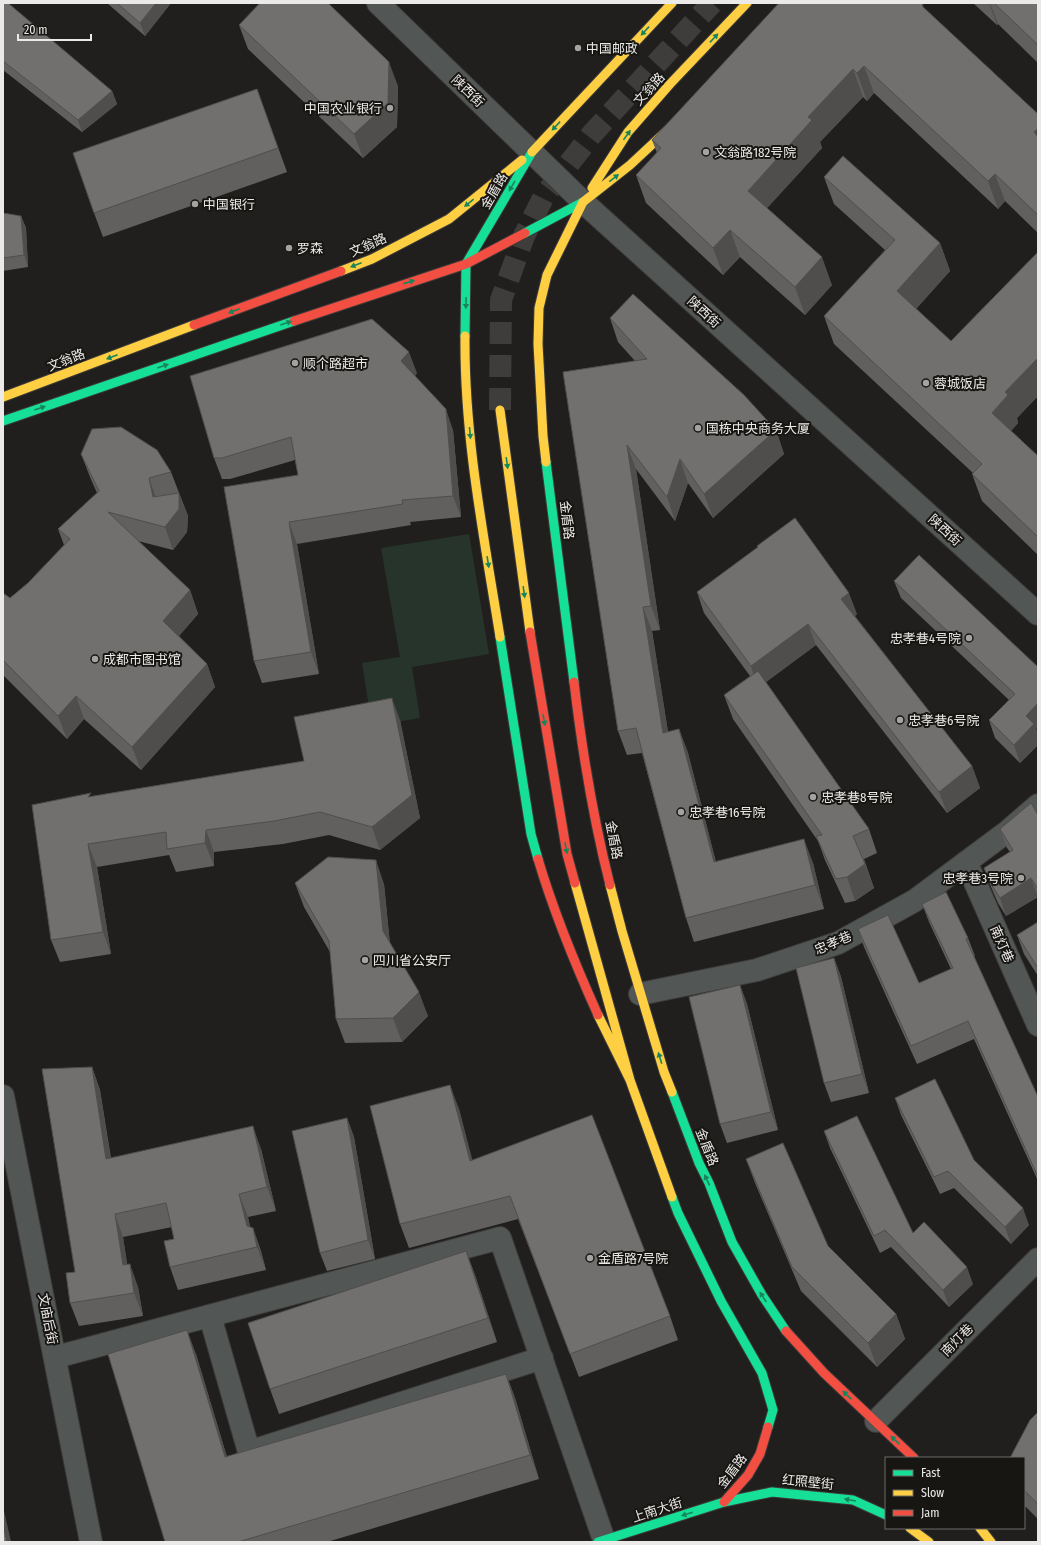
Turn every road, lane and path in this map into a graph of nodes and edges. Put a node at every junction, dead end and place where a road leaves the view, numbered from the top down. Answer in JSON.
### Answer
{"nodes":[{"id":1,"x":378,"y":3,"type":"edge"},
{"id":2,"x":672,"y":3,"type":"edge"},
{"id":3,"x":747,"y":3,"type":"edge"},
{"id":4,"x":678,"y":120,"type":"edge"},
{"id":5,"x":532,"y":152,"type":"junction"},
{"id":6,"x":583,"y":202,"type":"junction"},
{"id":7,"x":466,"y":264,"type":"junction"},
{"id":8,"x":3,"y":398,"type":"edge"},
{"id":9,"x":500,"y":410,"type":"tunnel mouth"},
{"id":10,"x":3,"y":421,"type":"edge"},
{"id":11,"x":1038,"y":614,"type":"edge"},
{"id":12,"x":1038,"y":805,"type":"edge"},
{"id":13,"x":966,"y":862,"type":"junction"},
{"id":14,"x":640,"y":994,"type":"junction"},
{"id":15,"x":1038,"y":1025,"type":"edge"},
{"id":16,"x":630,"y":1080,"type":"junction"},
{"id":17,"x":3,"y":1096,"type":"edge"},
{"id":18,"x":1038,"y":1259,"type":"edge"},
{"id":19,"x":210,"y":1316,"type":"junction"},
{"id":20,"x":56,"y":1357,"type":"junction"},
{"id":21,"x":542,"y":1358,"type":"junction"},
{"id":22,"x":876,"y":1421,"type":"junction"},
{"id":23,"x":913,"y":1457,"type":"edge"},
{"id":24,"x":724,"y":1502,"type":"junction"},
{"id":25,"x":885,"y":1515,"type":"edge"},
{"id":26,"x":911,"y":1529,"type":"edge"},
{"id":27,"x":981,"y":1529,"type":"edge"},
{"id":28,"x":601,"y":1541,"type":"edge"},
{"id":29,"x":91,"y":1542,"type":"edge"},
{"id":30,"x":929,"y":1542,"type":"edge"},
{"id":31,"x":991,"y":1542,"type":"edge"}],
"edges":[{"from":1,"to":5,"type":"street","name":"陕西街"},
{"from":2,"to":5,"type":"main road","name":"文翁路","one_way":true},
{"from":6,"to":3,"type":"main road","name":"文翁路","one_way":true},
{"from":6,"to":4,"type":"main road","name":"文翁路","one_way":true},
{"from":5,"to":6,"type":"street","name":"陕西街"},
{"from":5,"to":7,"type":"main road","name":"金盾路","one_way":true},
{"from":5,"to":8,"type":"main road","name":"文翁路","one_way":true},
{"from":6,"to":7,"type":"main road","name":"文翁路"},
{"from":6,"to":11,"type":"street","name":"陕西街"},
{"from":6,"to":14,"type":"main road","name":"金盾路"},
{"from":10,"to":7,"type":"main road","name":"文翁路","one_way":true},
{"from":7,"to":16,"type":"main road","name":"金盾路","one_way":true},
{"from":9,"to":16,"type":"main road","name":"金盾路","one_way":true},
{"from":12,"to":13,"type":"street","name":"忠孝巷"},
{"from":13,"to":14,"type":"street","name":"忠孝巷"},
{"from":13,"to":15,"type":"street","name":"南灯巷"},
{"from":22,"to":14,"type":"main road","name":"金盾路","one_way":true},
{"from":16,"to":24,"type":"main road","name":"金盾路"},
{"from":17,"to":20,"type":"street","name":"文庙后街"},
{"from":18,"to":22,"type":"street","name":"南灯巷"},
{"from":19,"to":20,"type":"street"},
{"from":19,"to":21,"type":"street"},
{"from":19,"to":21,"type":"street"},
{"from":20,"to":29,"type":"street","name":"文庙后街"},
{"from":21,"to":28,"type":"street"},
{"from":23,"to":22,"type":"main road","one_way":true},
{"from":25,"to":24,"type":"main road","name":"红照壁街","one_way":true},
{"from":24,"to":28,"type":"main road","name":"上南大街","one_way":true},
{"from":26,"to":30,"type":"main road"},
{"from":27,"to":31,"type":"main road"}]}
